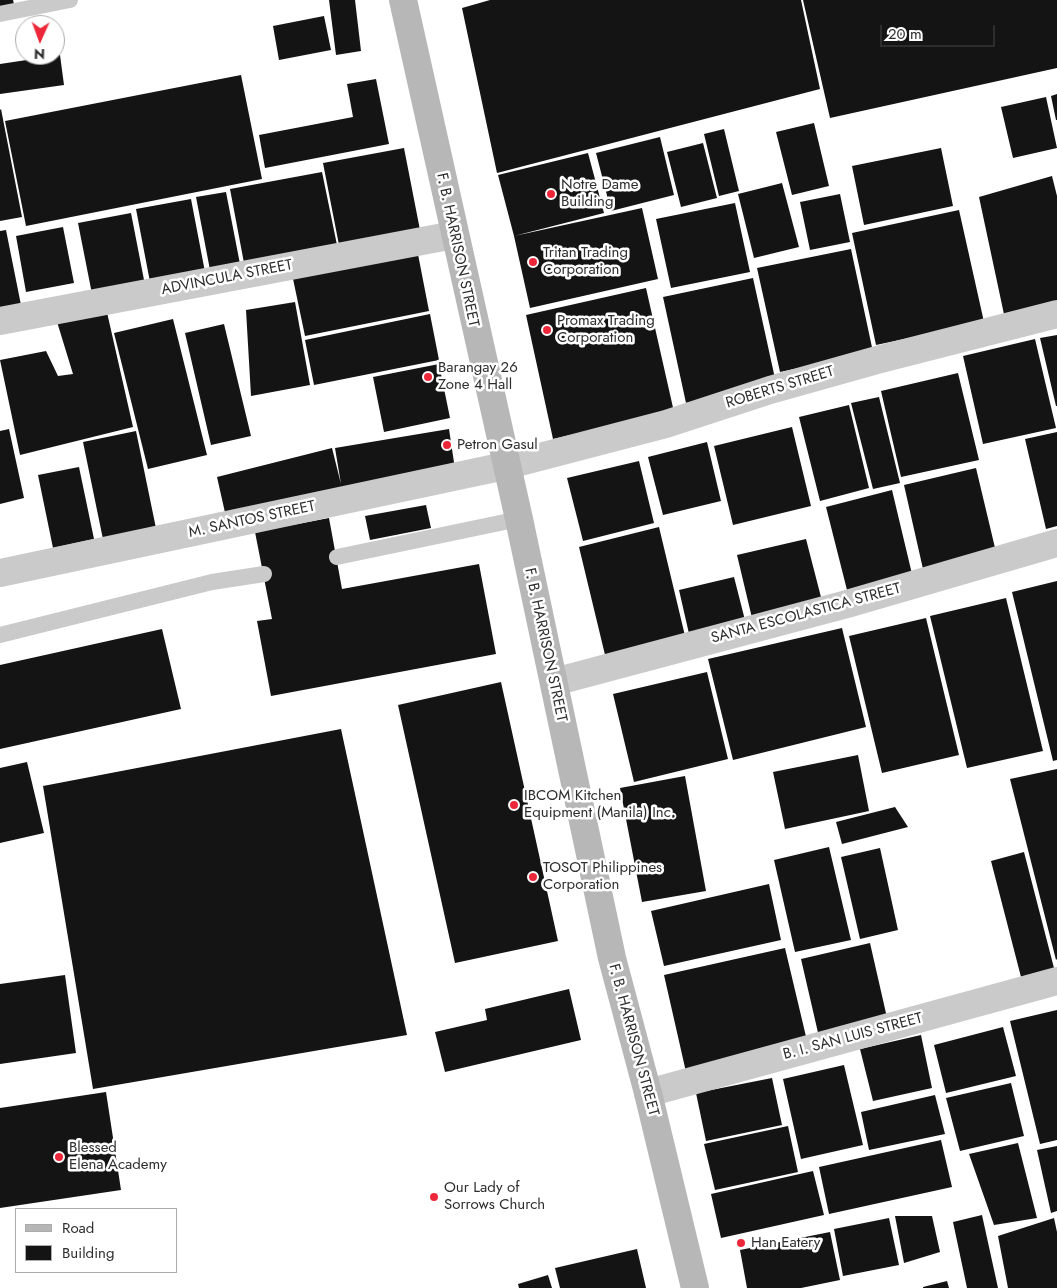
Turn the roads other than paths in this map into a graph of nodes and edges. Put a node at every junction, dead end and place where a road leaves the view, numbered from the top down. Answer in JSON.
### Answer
{"nodes":[{"id":1,"x":70,"y":0,"type":"edge"},
{"id":2,"x":403,"y":0,"type":"edge"},
{"id":3,"x":0,"y":14,"type":"edge"},
{"id":4,"x":454,"y":235,"type":"junction"},
{"id":5,"x":1057,"y":314,"type":"edge"},
{"id":6,"x":0,"y":321,"type":"edge"},
{"id":7,"x":505,"y":466,"type":"junction"},
{"id":8,"x":518,"y":519,"type":"junction"},
{"id":9,"x":1057,"y":544,"type":"edge"},
{"id":10,"x":337,"y":557,"type":"dead end"},
{"id":11,"x":0,"y":573,"type":"edge"},
{"id":12,"x":264,"y":574,"type":"dead end"},
{"id":13,"x":0,"y":635,"type":"edge"},
{"id":14,"x":554,"y":682,"type":"junction"},
{"id":15,"x":1057,"y":981,"type":"edge"},
{"id":16,"x":648,"y":1093,"type":"junction"},
{"id":17,"x":695,"y":1288,"type":"edge"}],
"edges":[{"from":1,"to":3,"type":"lane"},
{"from":2,"to":4,"type":"main road","name":"F. B. HARRISON STREET"},
{"from":4,"to":6,"type":"street","name":"ADVINCULA STREET"},
{"from":4,"to":7,"type":"main road","name":"F. B. HARRISON STREET"},
{"from":5,"to":7,"type":"street","name":"ROBERTS STREET"},
{"from":7,"to":8,"type":"main road","name":"F. B. HARRISON STREET"},
{"from":7,"to":11,"type":"street","name":"M. SANTOS STREET"},
{"from":8,"to":10,"type":"lane"},
{"from":8,"to":14,"type":"main road","name":"F. B. HARRISON STREET"},
{"from":9,"to":14,"type":"street","name":"SANTA ESCOLASTICA STREET"},
{"from":12,"to":13,"type":"lane"},
{"from":14,"to":16,"type":"main road","name":"F. B. HARRISON STREET"},
{"from":15,"to":16,"type":"street","name":"B. I. SAN LUIS STREET"},
{"from":16,"to":17,"type":"main road","name":"F. B. HARRISON STREET"}]}
